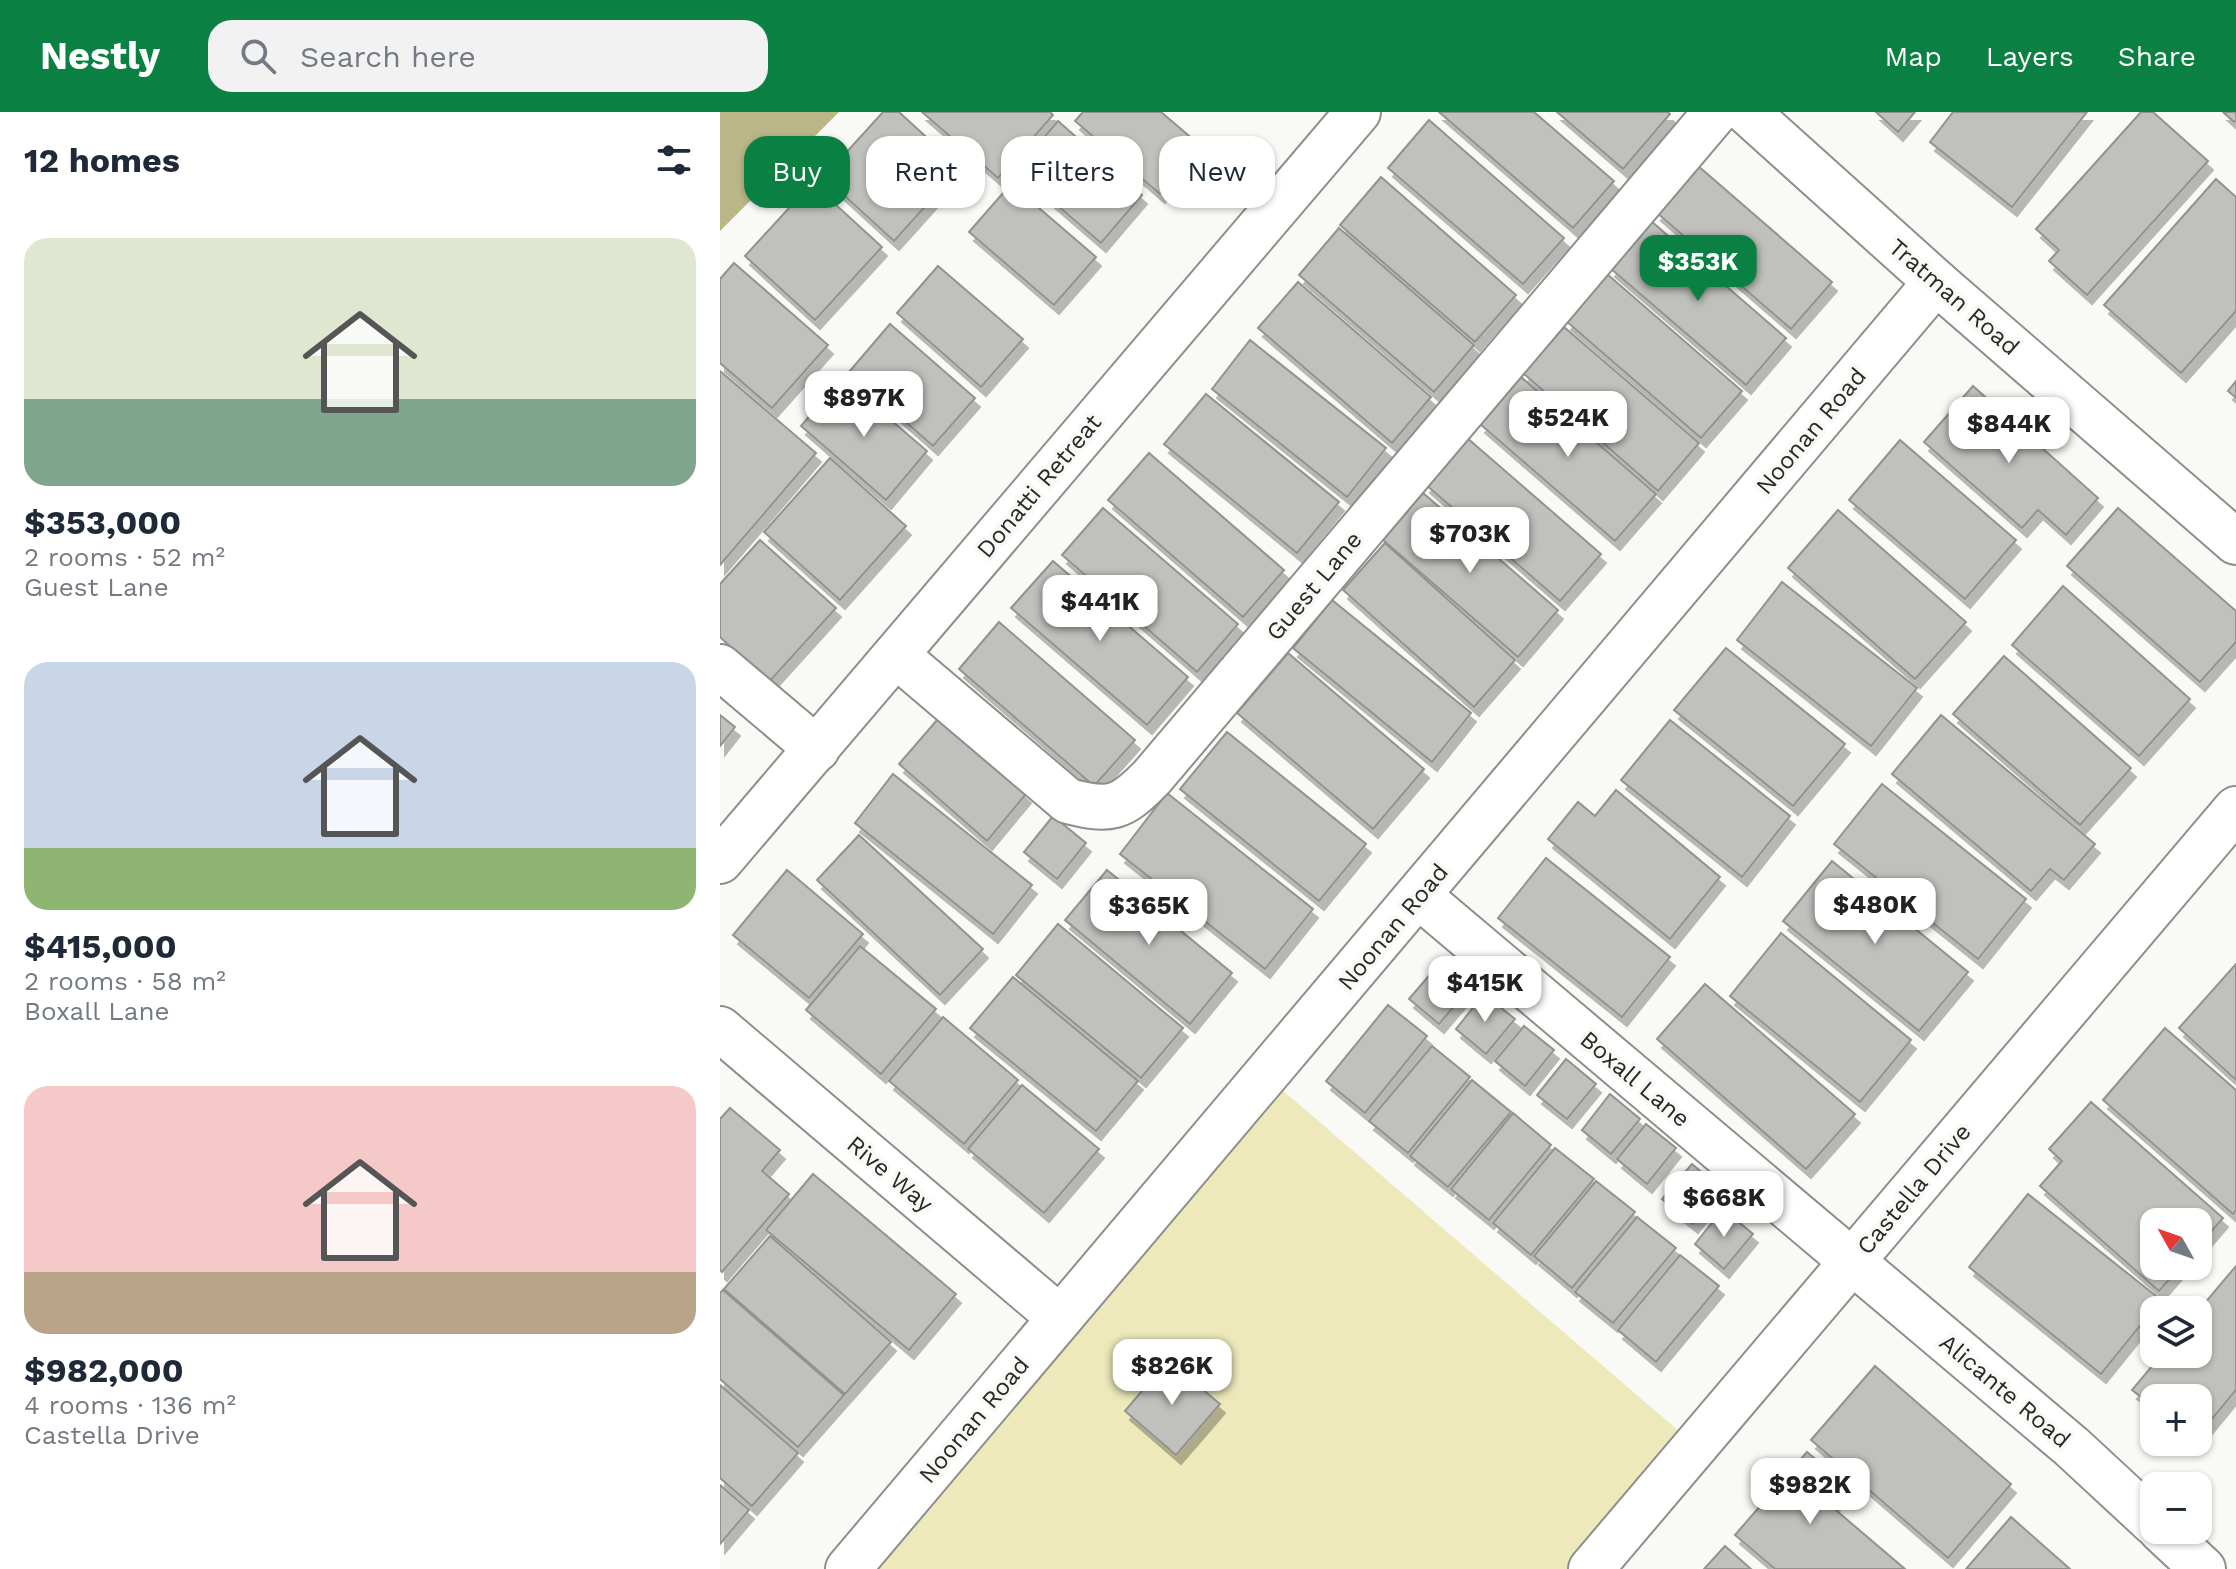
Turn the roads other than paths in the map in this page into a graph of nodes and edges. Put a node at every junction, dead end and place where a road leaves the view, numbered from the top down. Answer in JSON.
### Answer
{"nodes":[{"id":1,"x":1358,"y":112,"type":"edge"},
{"id":2,"x":1716,"y":112,"type":"edge"},
{"id":3,"x":1747,"y":112,"type":"edge"},
{"id":4,"x":1936,"y":282,"type":"junction"},
{"id":5,"x":2236,"y":542,"type":"edge"},
{"id":6,"x":896,"y":655,"type":"junction"},
{"id":7,"x":720,"y":667,"type":"edge"},
{"id":8,"x":817,"y":749,"type":"junction"},
{"id":9,"x":2236,"y":809,"type":"edge"},
{"id":10,"x":2222,"y":856,"type":"edge"},
{"id":11,"x":720,"y":861,"type":"edge"},
{"id":12,"x":1419,"y":896,"type":"junction"},
{"id":13,"x":720,"y":1029,"type":"edge"},
{"id":14,"x":1851,"y":1263,"type":"junction"},
{"id":15,"x":1060,"y":1318,"type":"junction"},
{"id":16,"x":2140,"y":1510,"type":"edge"},
{"id":17,"x":2176,"y":1544,"type":"edge"},
{"id":18,"x":848,"y":1569,"type":"edge"},
{"id":19,"x":1591,"y":1569,"type":"edge"},
{"id":20,"x":2203,"y":1569,"type":"edge"}],
"edges":[{"from":1,"to":6,"type":"street","name":"Donatti Retreat"},
{"from":2,"to":6,"type":"street","name":"Guest Lane"},
{"from":3,"to":4,"type":"street","name":"Tratman Road"},
{"from":4,"to":5,"type":"street","name":"Tratman Road"},
{"from":4,"to":12,"type":"street","name":"Noonan Road"},
{"from":6,"to":8,"type":"street","name":"Donatti Retreat"},
{"from":7,"to":8,"type":"street"},
{"from":8,"to":11,"type":"street","name":"Donatti Retreat"},
{"from":9,"to":10,"type":"street","name":"Castella Drive"},
{"from":10,"to":14,"type":"street","name":"Castella Drive"},
{"from":12,"to":14,"type":"street","name":"Boxall Lane"},
{"from":12,"to":15,"type":"street","name":"Noonan Road"},
{"from":13,"to":15,"type":"street","name":"Rive Way"},
{"from":14,"to":16,"type":"street","name":"Alicante Road"},
{"from":14,"to":19,"type":"street","name":"Castella Drive"},
{"from":15,"to":18,"type":"street","name":"Noonan Road"},
{"from":17,"to":20,"type":"street"}]}
